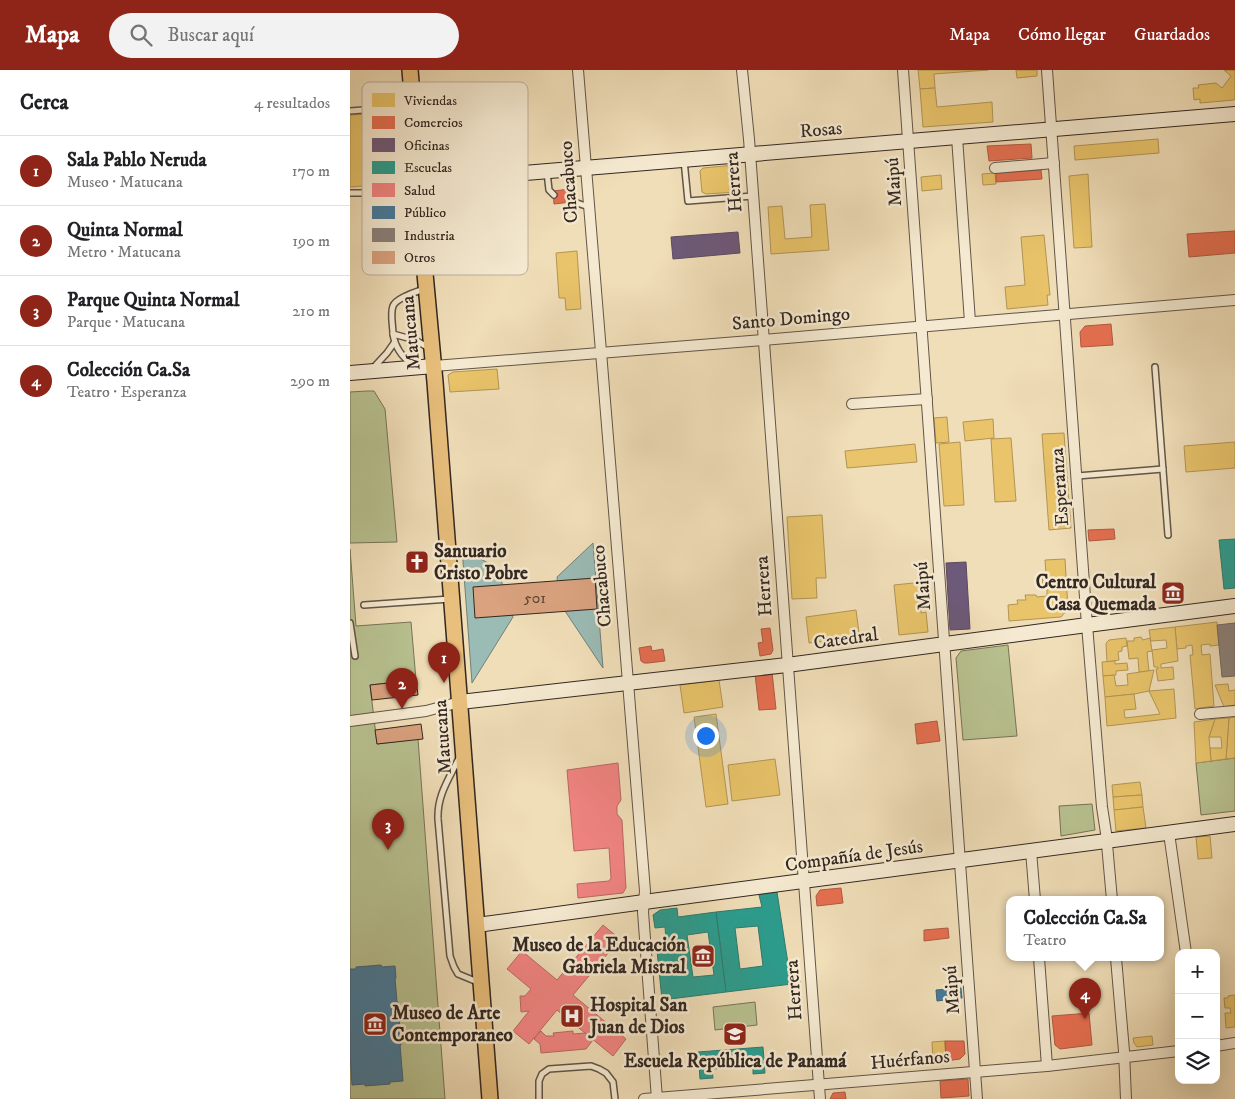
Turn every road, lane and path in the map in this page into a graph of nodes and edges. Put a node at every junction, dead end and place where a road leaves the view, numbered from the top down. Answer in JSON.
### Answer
{"nodes":[{"id":1,"x":578,"y":70,"type":"edge"},
{"id":2,"x":742,"y":70,"type":"edge"},
{"id":3,"x":903,"y":70,"type":"edge"},
{"id":4,"x":1047,"y":70,"type":"edge"},
{"id":5,"x":1235,"y":114,"type":"edge"},
{"id":6,"x":1052,"y":129,"type":"junction"},
{"id":7,"x":957,"y":137,"type":"junction"},
{"id":8,"x":908,"y":141,"type":"junction"},
{"id":9,"x":750,"y":154,"type":"junction"},
{"id":10,"x":684,"y":160,"type":"junction"},
{"id":11,"x":1054,"y":163,"type":"junction"},
{"id":12,"x":586,"y":168,"type":"junction"},
{"id":13,"x":995,"y":168,"type":"dead end"},
{"id":14,"x":547,"y":171,"type":"junction"},
{"id":15,"x":528,"y":173,"type":"edge"},
{"id":16,"x":554,"y":195,"type":"dead end"},
{"id":17,"x":753,"y":196,"type":"junction"},
{"id":18,"x":571,"y":201,"type":"dead end"},
{"id":19,"x":589,"y":207,"type":"junction"},
{"id":20,"x":426,"y":275,"type":"edge"},
{"id":21,"x":427,"y":288,"type":"junction"},
{"id":22,"x":1235,"y":300,"type":"edge"},
{"id":23,"x":1065,"y":314,"type":"junction"},
{"id":24,"x":970,"y":322,"type":"junction"},
{"id":25,"x":922,"y":326,"type":"junction"},
{"id":26,"x":393,"y":334,"type":"junction"},
{"id":27,"x":763,"y":340,"type":"junction"},
{"id":28,"x":394,"y":343,"type":"junction"},
{"id":29,"x":432,"y":350,"type":"junction"},
{"id":30,"x":600,"y":353,"type":"junction"},
{"id":31,"x":434,"y":366,"type":"junction"},
{"id":32,"x":417,"y":367,"type":"junction"},
{"id":33,"x":1156,"y":367,"type":"dead end"},
{"id":34,"x":370,"y":371,"type":"junction"},
{"id":35,"x":350,"y":373,"type":"edge"},
{"id":36,"x":927,"y":399,"type":"junction"},
{"id":37,"x":852,"y":404,"type":"dead end"},
{"id":38,"x":1163,"y":469,"type":"junction"},
{"id":39,"x":1077,"y":476,"type":"junction"},
{"id":40,"x":1168,"y":535,"type":"dead end"},
{"id":41,"x":452,"y":599,"type":"junction"},
{"id":42,"x":364,"y":605,"type":"dead end"},
{"id":43,"x":1235,"y":606,"type":"edge"},
{"id":44,"x":350,"y":623,"type":"edge"},
{"id":45,"x":1087,"y":625,"type":"junction"},
{"id":46,"x":945,"y":644,"type":"junction"},
{"id":47,"x":355,"y":656,"type":"dead end"},
{"id":48,"x":787,"y":665,"type":"junction"},
{"id":49,"x":628,"y":683,"type":"junction"},
{"id":50,"x":460,"y":702,"type":"junction"},
{"id":51,"x":1235,"y":711,"type":"edge"},
{"id":52,"x":1200,"y":714,"type":"dead end"},
{"id":53,"x":350,"y":720,"type":"edge"},
{"id":54,"x":464,"y":749,"type":"junction"},
{"id":55,"x":1235,"y":824,"type":"edge"},
{"id":56,"x":1169,"y":833,"type":"junction"},
{"id":57,"x":1107,"y":842,"type":"junction"},
{"id":58,"x":1031,"y":851,"type":"junction"},
{"id":59,"x":960,"y":861,"type":"junction"},
{"id":60,"x":803,"y":882,"type":"junction"},
{"id":61,"x":1035,"y":896,"type":"edge"},
{"id":62,"x":1112,"y":896,"type":"edge"},
{"id":63,"x":644,"y":902,"type":"junction"},
{"id":64,"x":477,"y":925,"type":"junction"},
{"id":65,"x":1185,"y":949,"type":"edge"},
{"id":66,"x":1039,"y":961,"type":"edge"},
{"id":67,"x":1116,"y":961,"type":"edge"},
{"id":68,"x":481,"y":983,"type":"junction"},
{"id":69,"x":1235,"y":1043,"type":"edge"},
{"id":70,"x":1220,"y":1045,"type":"edge"},
{"id":71,"x":1175,"y":1052,"type":"edge"},
{"id":72,"x":1124,"y":1058,"type":"junction"},
{"id":73,"x":1047,"y":1066,"type":"junction"},
{"id":74,"x":975,"y":1072,"type":"junction"},
{"id":75,"x":819,"y":1085,"type":"junction"},
{"id":76,"x":657,"y":1098,"type":"edge"},
{"id":77,"x":490,"y":1099,"type":"edge"},
{"id":78,"x":539,"y":1099,"type":"edge"},
{"id":79,"x":615,"y":1099,"type":"edge"},
{"id":80,"x":644,"y":1099,"type":"edge"},
{"id":81,"x":820,"y":1099,"type":"edge"},
{"id":82,"x":978,"y":1099,"type":"edge"},
{"id":83,"x":1126,"y":1099,"type":"edge"}],
"edges":[{"from":1,"to":12,"type":"street","name":"Chacabuco"},
{"from":2,"to":9,"type":"street","name":"Herrera"},
{"from":3,"to":8,"type":"street","name":"Maipú"},
{"from":4,"to":6,"type":"street","name":"Esperanza"},
{"from":5,"to":6,"type":"street","name":"Rosas"},
{"from":6,"to":7,"type":"street","name":"Rosas"},
{"from":6,"to":11,"type":"street","name":"Esperanza"},
{"from":7,"to":8,"type":"street","name":"Rosas"},
{"from":7,"to":24,"type":"street"},
{"from":8,"to":9,"type":"street","name":"Rosas"},
{"from":8,"to":25,"type":"street","name":"Maipú"},
{"from":9,"to":10,"type":"street","name":"Rosas"},
{"from":9,"to":17,"type":"street","name":"Herrera"},
{"from":10,"to":12,"type":"street","name":"Rosas"},
{"from":10,"to":17,"type":"lane"},
{"from":11,"to":13,"type":"street"},
{"from":11,"to":23,"type":"street","name":"Esperanza"},
{"from":12,"to":14,"type":"street","name":"Rosas"},
{"from":12,"to":19,"type":"street","name":"Chacabuco"},
{"from":14,"to":15,"type":"street","name":"Rosas"},
{"from":14,"to":16,"type":"lane"},
{"from":17,"to":27,"type":"street","name":"Herrera"},
{"from":18,"to":19,"type":"lane"},
{"from":19,"to":30,"type":"street","name":"Chacabuco"},
{"from":20,"to":21,"type":"main road","name":"Matucana"},
{"from":21,"to":26,"type":"lane"},
{"from":21,"to":29,"type":"main road","name":"Matucana"},
{"from":22,"to":23,"type":"street","name":"Santo Domingo"},
{"from":23,"to":24,"type":"street","name":"Santo Domingo"},
{"from":23,"to":39,"type":"street","name":"Esperanza"},
{"from":24,"to":25,"type":"street","name":"Santo Domingo"},
{"from":25,"to":27,"type":"street","name":"Santo Domingo"},
{"from":25,"to":36,"type":"street","name":"Maipú"},
{"from":26,"to":28,"type":"lane"},
{"from":26,"to":29,"type":"lane"},
{"from":27,"to":30,"type":"street","name":"Santo Domingo"},
{"from":27,"to":48,"type":"street","name":"Herrera"},
{"from":28,"to":32,"type":"lane"},
{"from":28,"to":34,"type":"lane"},
{"from":29,"to":31,"type":"main road","name":"Matucana"},
{"from":30,"to":31,"type":"street","name":"Santo Domingo"},
{"from":30,"to":49,"type":"street","name":"Chacabuco"},
{"from":31,"to":32,"type":"street","name":"Santo Domingo"},
{"from":31,"to":41,"type":"main road","name":"Matucana"},
{"from":32,"to":34,"type":"street","name":"Santo Domingo"},
{"from":33,"to":38,"type":"lane"},
{"from":34,"to":35,"type":"street","name":"Santo Domingo"},
{"from":36,"to":37,"type":"street"},
{"from":36,"to":46,"type":"street","name":"Maipú"},
{"from":38,"to":39,"type":"lane"},
{"from":38,"to":40,"type":"lane"},
{"from":39,"to":45,"type":"street","name":"Esperanza"},
{"from":41,"to":42,"type":"lane"},
{"from":41,"to":50,"type":"main road","name":"Matucana"},
{"from":43,"to":45,"type":"street","name":"Catedral"},
{"from":44,"to":47,"type":"lane"},
{"from":45,"to":46,"type":"street","name":"Catedral"},
{"from":45,"to":57,"type":"street","name":"Esperanza"},
{"from":46,"to":48,"type":"street","name":"Catedral"},
{"from":46,"to":59,"type":"street","name":"Maipú"},
{"from":48,"to":49,"type":"street","name":"Catedral"},
{"from":48,"to":60,"type":"street","name":"Herrera"},
{"from":49,"to":50,"type":"street","name":"Catedral"},
{"from":49,"to":63,"type":"street","name":"Chacabuco"},
{"from":50,"to":53,"type":"street"},
{"from":50,"to":54,"type":"main road","name":"Matucana"},
{"from":51,"to":52,"type":"street"},
{"from":54,"to":64,"type":"main road","name":"Matucana"},
{"from":54,"to":68,"type":"lane"},
{"from":55,"to":56,"type":"street","name":"Compañía de Jesús"},
{"from":56,"to":57,"type":"street","name":"Compañía de Jesús"},
{"from":56,"to":65,"type":"street"},
{"from":57,"to":58,"type":"street","name":"Compañía de Jesús"},
{"from":57,"to":62,"type":"street","name":"Esperanza"},
{"from":58,"to":59,"type":"street","name":"Compañía de Jesús"},
{"from":58,"to":61,"type":"street"},
{"from":59,"to":60,"type":"street","name":"Compañía de Jesús"},
{"from":59,"to":74,"type":"street","name":"Maipú"},
{"from":60,"to":63,"type":"street","name":"Compañía de Jesús"},
{"from":60,"to":75,"type":"street","name":"Herrera"},
{"from":63,"to":64,"type":"street","name":"Compañía de Jesús"},
{"from":63,"to":76,"type":"street","name":"Chacabuco"},
{"from":64,"to":68,"type":"main road","name":"Matucana"},
{"from":66,"to":73,"type":"street"},
{"from":67,"to":72,"type":"street"},
{"from":68,"to":77,"type":"main road","name":"Matucana"},
{"from":69,"to":70,"type":"street"},
{"from":71,"to":72,"type":"street","name":"Huérfanos"},
{"from":72,"to":73,"type":"street","name":"Huérfanos"},
{"from":72,"to":83,"type":"street"},
{"from":73,"to":74,"type":"street","name":"Huérfanos"},
{"from":74,"to":75,"type":"street","name":"Huérfanos"},
{"from":74,"to":82,"type":"street","name":"Maipú"},
{"from":75,"to":76,"type":"street","name":"Huérfanos"},
{"from":75,"to":81,"type":"street","name":"Herrera"},
{"from":76,"to":80,"type":"street","name":"Huérfanos"},
{"from":78,"to":79,"type":"lane"}]}
